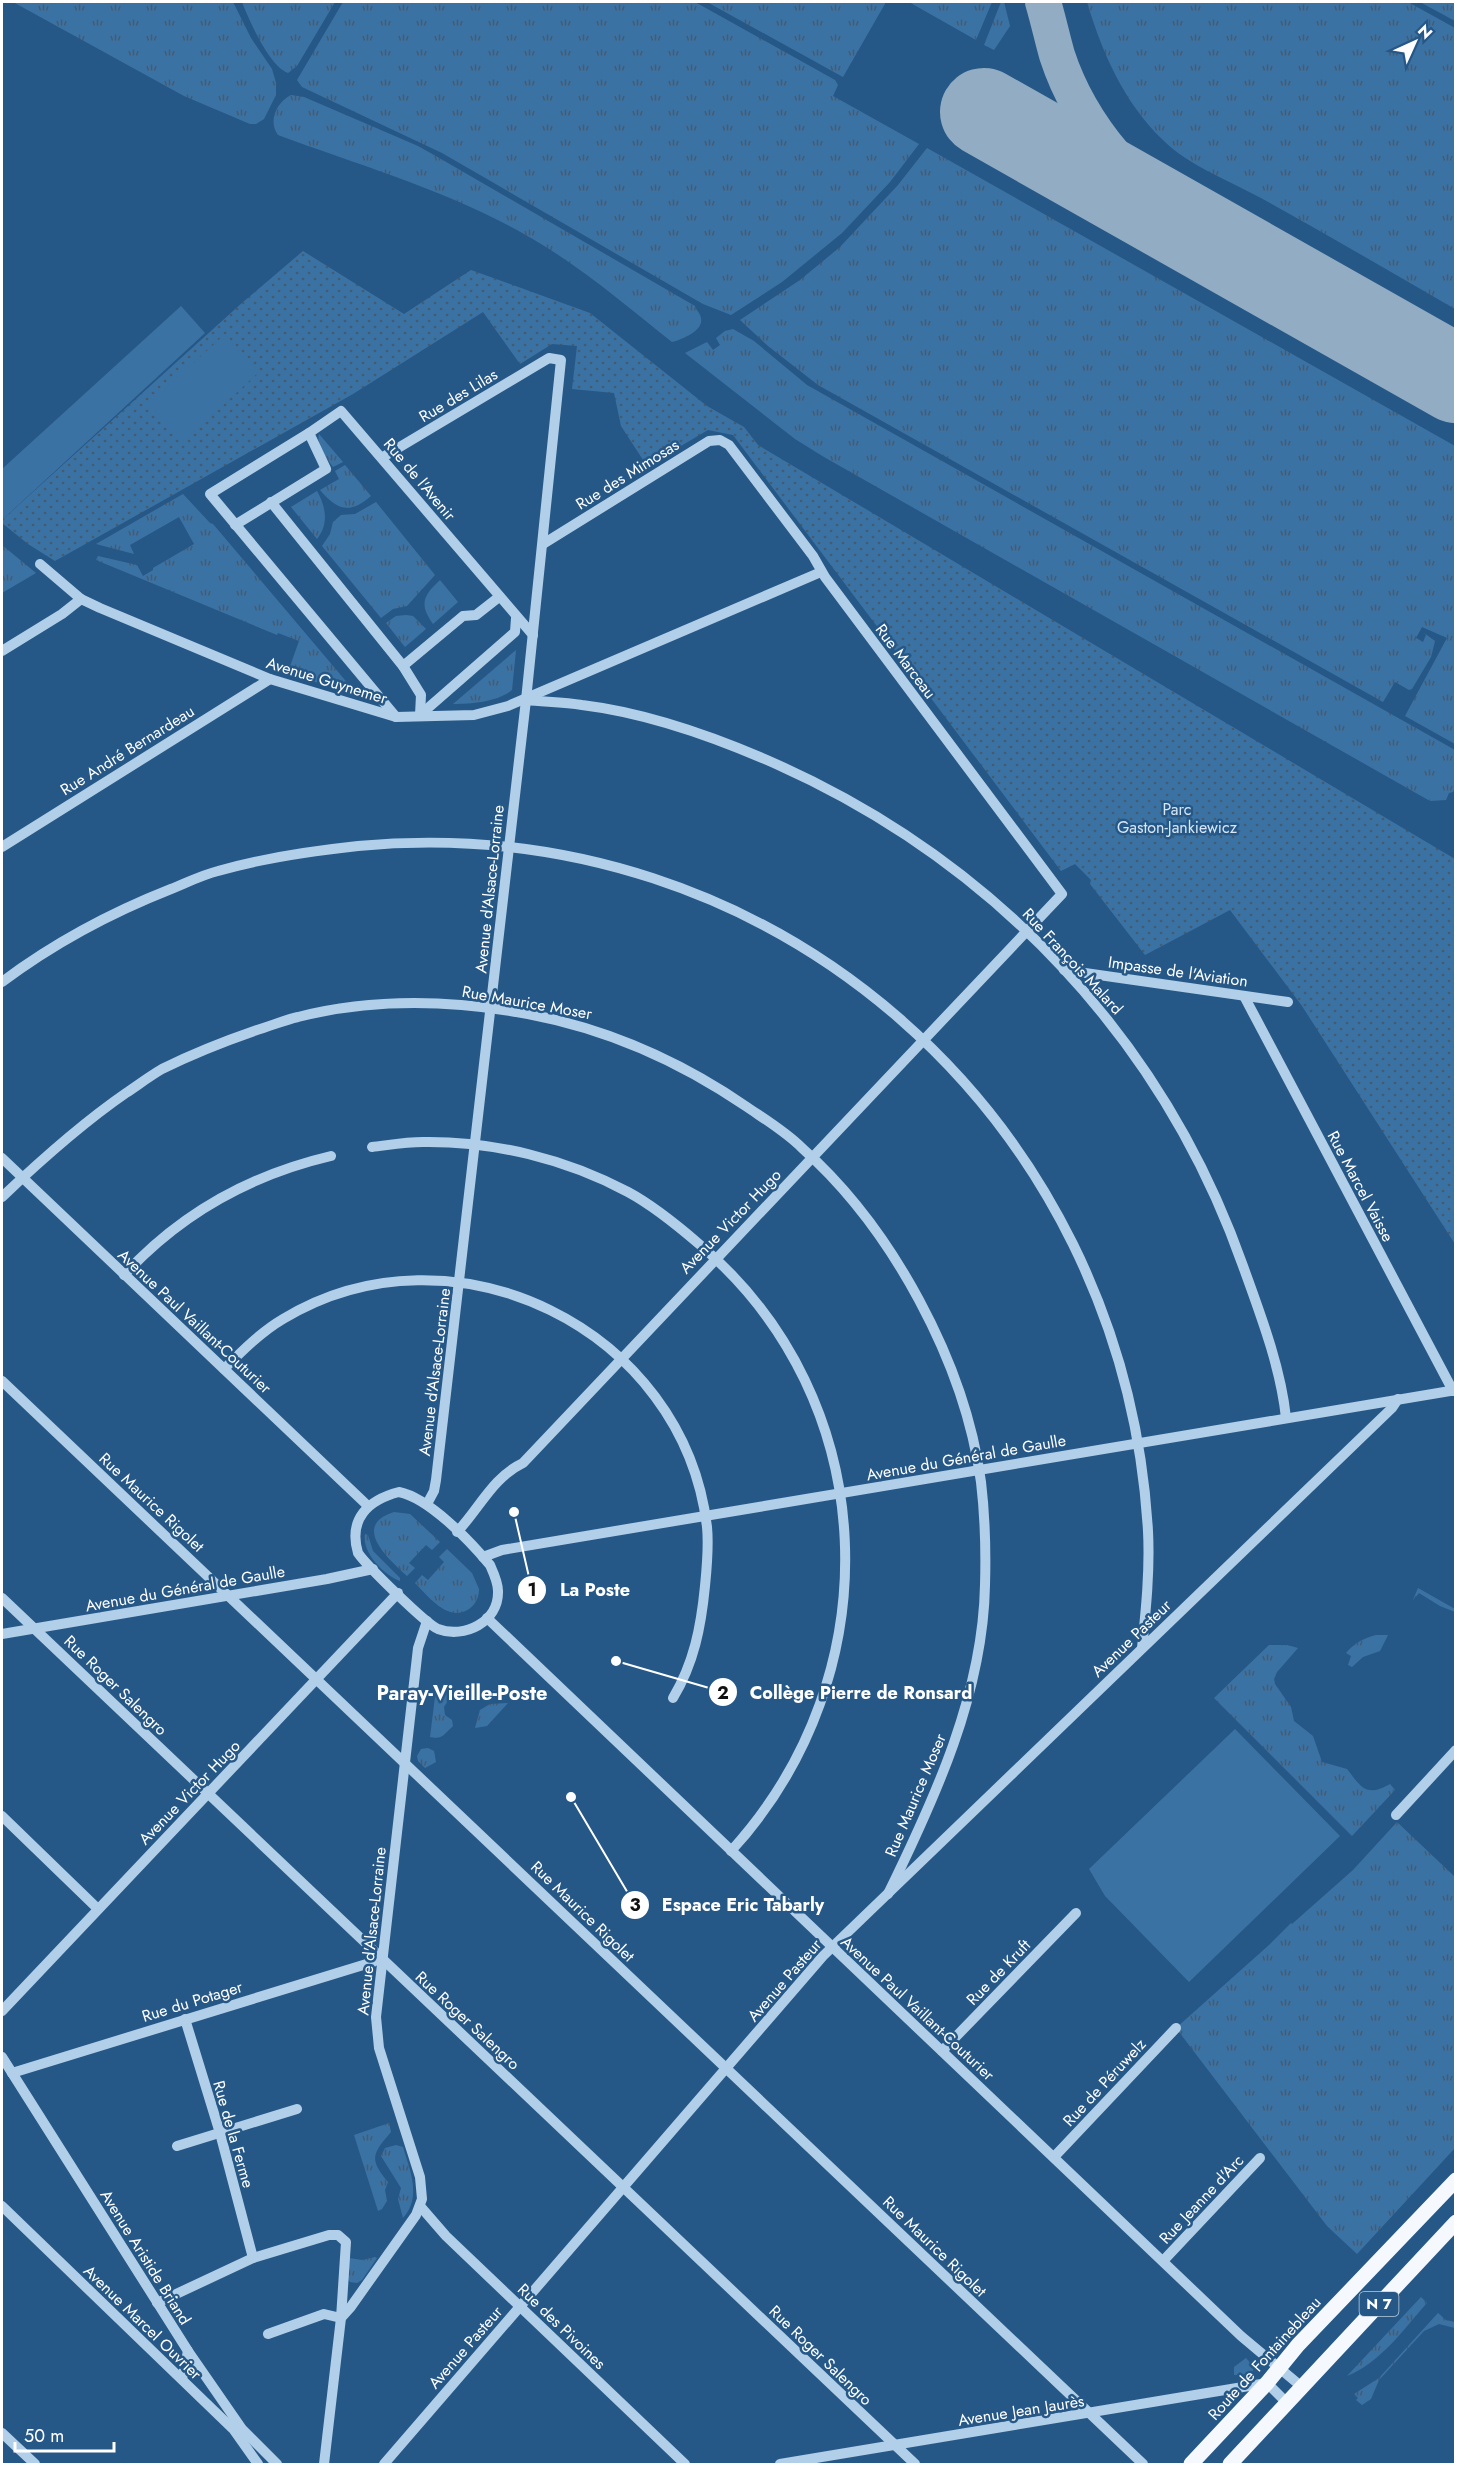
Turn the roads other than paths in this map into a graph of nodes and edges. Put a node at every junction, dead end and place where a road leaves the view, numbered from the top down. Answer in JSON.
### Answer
{"nodes":[{"id":1,"x":549,"y":357,"type":"joint"},
{"id":2,"x":309,"y":433,"type":"junction"},
{"id":3,"x":729,"y":445,"type":"joint"},
{"id":4,"x":383,"y":458,"type":"junction"},
{"id":5,"x":271,"y":502,"type":"junction"},
{"id":6,"x":235,"y":525,"type":"junction"},
{"id":7,"x":543,"y":544,"type":"junction"},
{"id":8,"x":40,"y":564,"type":"dead end"},
{"id":9,"x":821,"y":572,"type":"junction"},
{"id":10,"x":499,"y":597,"type":"junction"},
{"id":11,"x":81,"y":599,"type":"junction"},
{"id":12,"x":516,"y":618,"type":"junction"},
{"id":13,"x":533,"y":635,"type":"junction"},
{"id":14,"x":2,"y":651,"type":"edge"},
{"id":15,"x":403,"y":666,"type":"junction"},
{"id":16,"x":270,"y":679,"type":"junction"},
{"id":17,"x":526,"y":700,"type":"junction"},
{"id":18,"x":420,"y":715,"type":"junction"},
{"id":19,"x":396,"y":717,"type":"junction"},
{"id":20,"x":508,"y":846,"type":"junction"},
{"id":21,"x":2,"y":847,"type":"edge"},
{"id":22,"x":1062,"y":894,"type":"joint"},
{"id":23,"x":1027,"y":930,"type":"junction"},
{"id":24,"x":1065,"y":970,"type":"junction"},
{"id":25,"x":2,"y":982,"type":"edge"},
{"id":26,"x":1244,"y":996,"type":"junction"},
{"id":27,"x":1288,"y":1002,"type":"dead end"},
{"id":28,"x":490,"y":1008,"type":"junction"},
{"id":29,"x":923,"y":1039,"type":"junction"},
{"id":30,"x":474,"y":1145,"type":"junction"},
{"id":31,"x":372,"y":1147,"type":"dead end"},
{"id":32,"x":331,"y":1156,"type":"dead end"},
{"id":33,"x":812,"y":1157,"type":"junction"},
{"id":34,"x":2,"y":1158,"type":"edge"},
{"id":35,"x":22,"y":1178,"type":"junction"},
{"id":36,"x":2,"y":1197,"type":"edge"},
{"id":37,"x":716,"y":1258,"type":"junction"},
{"id":38,"x":124,"y":1275,"type":"junction"},
{"id":39,"x":459,"y":1282,"type":"junction"},
{"id":40,"x":621,"y":1358,"type":"junction"},
{"id":41,"x":224,"y":1369,"type":"junction"},
{"id":42,"x":2,"y":1381,"type":"edge"},
{"id":43,"x":1454,"y":1391,"type":"edge"},
{"id":44,"x":1398,"y":1399,"type":"junction"},
{"id":45,"x":1286,"y":1418,"type":"junction"},
{"id":46,"x":1137,"y":1443,"type":"junction"},
{"id":47,"x":978,"y":1469,"type":"junction"},
{"id":48,"x":840,"y":1493,"type":"junction"},
{"id":49,"x":427,"y":1504,"type":"junction"},
{"id":50,"x":368,"y":1506,"type":"junction"},
{"id":51,"x":706,"y":1515,"type":"junction"},
{"id":52,"x":457,"y":1532,"type":"junction"},
{"id":53,"x":483,"y":1557,"type":"junction"},
{"id":54,"x":372,"y":1569,"type":"junction"},
{"id":55,"x":398,"y":1593,"type":"junction"},
{"id":56,"x":230,"y":1596,"type":"junction"},
{"id":57,"x":2,"y":1598,"type":"edge"},
{"id":58,"x":487,"y":1618,"type":"junction"},
{"id":59,"x":427,"y":1621,"type":"junction"},
{"id":60,"x":35,"y":1629,"type":"junction"},
{"id":61,"x":2,"y":1634,"type":"edge"},
{"id":62,"x":1142,"y":1648,"type":"junction"},
{"id":63,"x":316,"y":1679,"type":"junction"},
{"id":64,"x":673,"y":1698,"type":"dead end"},
{"id":65,"x":1455,"y":1750,"type":"edge"},
{"id":66,"x":404,"y":1763,"type":"junction"},
{"id":67,"x":208,"y":1793,"type":"junction"},
{"id":68,"x":1396,"y":1815,"type":"dead end"},
{"id":69,"x":2,"y":1816,"type":"edge"},
{"id":70,"x":731,"y":1851,"type":"junction"},
{"id":71,"x":888,"y":1893,"type":"junction"},
{"id":72,"x":98,"y":1909,"type":"junction"},
{"id":73,"x":1076,"y":1913,"type":"dead end"},
{"id":74,"x":832,"y":1947,"type":"junction"},
{"id":75,"x":381,"y":1957,"type":"junction"},
{"id":76,"x":2,"y":2011,"type":"edge"},
{"id":77,"x":185,"y":2019,"type":"junction"},
{"id":78,"x":1176,"y":2028,"type":"dead end"},
{"id":79,"x":942,"y":2051,"type":"junction"},
{"id":80,"x":2,"y":2057,"type":"edge"},
{"id":81,"x":726,"y":2069,"type":"junction"},
{"id":82,"x":12,"y":2073,"type":"junction"},
{"id":83,"x":297,"y":2109,"type":"dead end"},
{"id":84,"x":220,"y":2133,"type":"junction"},
{"id":85,"x":177,"y":2146,"type":"dead end"},
{"id":86,"x":1054,"y":2157,"type":"junction"},
{"id":87,"x":1260,"y":2158,"type":"dead end"},
{"id":88,"x":1455,"y":2180,"type":"edge"},
{"id":89,"x":623,"y":2188,"type":"junction"},
{"id":90,"x":2,"y":2206,"type":"edge"},
{"id":91,"x":420,"y":2206,"type":"junction"},
{"id":92,"x":1455,"y":2222,"type":"edge"},
{"id":93,"x":253,"y":2258,"type":"junction"},
{"id":94,"x":1163,"y":2261,"type":"junction"},
{"id":95,"x":157,"y":2303,"type":"junction"},
{"id":96,"x":520,"y":2307,"type":"junction"},
{"id":97,"x":340,"y":2318,"type":"junction"},
{"id":98,"x":268,"y":2334,"type":"dead end"},
{"id":99,"x":188,"y":2352,"type":"junction"},
{"id":100,"x":1279,"y":2367,"type":"junction"},
{"id":101,"x":182,"y":2379,"type":"junction"},
{"id":102,"x":1267,"y":2383,"type":"junction"},
{"id":103,"x":1302,"y":2387,"type":"junction"},
{"id":104,"x":1287,"y":2403,"type":"junction"},
{"id":105,"x":1089,"y":2414,"type":"junction"},
{"id":106,"x":2,"y":2433,"type":"edge"},
{"id":107,"x":895,"y":2446,"type":"junction"},
{"id":108,"x":35,"y":2464,"type":"edge"},
{"id":109,"x":258,"y":2464,"type":"edge"},
{"id":110,"x":277,"y":2464,"type":"edge"},
{"id":111,"x":324,"y":2464,"type":"edge"},
{"id":112,"x":384,"y":2464,"type":"edge"},
{"id":113,"x":685,"y":2464,"type":"edge"},
{"id":114,"x":780,"y":2464,"type":"edge"},
{"id":115,"x":915,"y":2464,"type":"edge"},
{"id":116,"x":1143,"y":2464,"type":"edge"},
{"id":117,"x":1191,"y":2464,"type":"edge"},
{"id":118,"x":1230,"y":2464,"type":"edge"}],
"edges":[{"from":1,"to":4,"type":"street","name":"Rue des Lilas"},
{"from":1,"to":7,"type":"street","name":"Avenue d'Alsace-Lorraine"},
{"from":2,"to":4,"type":"street","name":"Rue de l'Avenir"},
{"from":2,"to":5,"type":"street"},
{"from":2,"to":6,"type":"street","name":"Rue de l'Avenir"},
{"from":3,"to":7,"type":"street","name":"Rue des Mimosas"},
{"from":3,"to":9,"type":"street","name":"Rue Marceau"},
{"from":4,"to":10,"type":"street","name":"Rue de l'Avenir"},
{"from":5,"to":6,"type":"street"},
{"from":5,"to":15,"type":"street"},
{"from":6,"to":19,"type":"street","name":"Rue de l'Avenir"},
{"from":7,"to":13,"type":"street","name":"Avenue d'Alsace-Lorraine"},
{"from":8,"to":11,"type":"street","name":"Avenue Guynemer"},
{"from":9,"to":17,"type":"street","name":"Avenue Guynemer"},
{"from":9,"to":22,"type":"street","name":"Rue Marceau"},
{"from":10,"to":12,"type":"street","name":"Rue de l'Avenir"},
{"from":10,"to":15,"type":"street"},
{"from":11,"to":14,"type":"street"},
{"from":11,"to":16,"type":"street","name":"Avenue Guynemer"},
{"from":12,"to":13,"type":"street","name":"Rue de l'Avenir"},
{"from":12,"to":18,"type":"street"},
{"from":13,"to":17,"type":"street","name":"Avenue d'Alsace-Lorraine"},
{"from":15,"to":18,"type":"street"},
{"from":16,"to":19,"type":"street","name":"Avenue Guynemer"},
{"from":16,"to":21,"type":"street","name":"Rue André Bernardeau"},
{"from":17,"to":18,"type":"street","name":"Avenue Guynemer"},
{"from":17,"to":20,"type":"street","name":"Avenue d'Alsace-Lorraine"},
{"from":17,"to":23,"type":"street","name":"Rue François Malard"},
{"from":18,"to":19,"type":"street","name":"Avenue Guynemer"},
{"from":20,"to":25,"type":"street"},
{"from":20,"to":28,"type":"street","name":"Avenue d'Alsace-Lorraine"},
{"from":20,"to":29,"type":"street"},
{"from":22,"to":23,"type":"street","name":"Avenue Victor Hugo"},
{"from":23,"to":24,"type":"street","name":"Rue François Malard"},
{"from":23,"to":29,"type":"street","name":"Avenue Victor Hugo"},
{"from":24,"to":26,"type":"street","name":"Impasse de l'Aviation"},
{"from":24,"to":45,"type":"street","name":"Rue François Malard"},
{"from":26,"to":27,"type":"street","name":"Impasse de l'Aviation"},
{"from":26,"to":43,"type":"street","name":"Rue Marcel Vaisse"},
{"from":28,"to":30,"type":"street","name":"Avenue d'Alsace-Lorraine"},
{"from":28,"to":33,"type":"street","name":"Rue Maurice Moser"},
{"from":28,"to":35,"type":"street","name":"Rue Maurice Moser"},
{"from":29,"to":33,"type":"street","name":"Avenue Victor Hugo"},
{"from":29,"to":46,"type":"street"},
{"from":30,"to":31,"type":"street"},
{"from":30,"to":37,"type":"street"},
{"from":30,"to":39,"type":"street","name":"Avenue d'Alsace-Lorraine"},
{"from":32,"to":38,"type":"street"},
{"from":33,"to":37,"type":"street","name":"Avenue Victor Hugo"},
{"from":33,"to":47,"type":"street","name":"Rue Maurice Moser"},
{"from":34,"to":35,"type":"street","name":"Avenue Paul Vaillant-Couturier"},
{"from":35,"to":36,"type":"street","name":"Rue Maurice Moser"},
{"from":35,"to":38,"type":"street","name":"Avenue Paul Vaillant-Couturier"},
{"from":37,"to":40,"type":"street","name":"Avenue Victor Hugo"},
{"from":37,"to":48,"type":"street"},
{"from":38,"to":41,"type":"street","name":"Avenue Paul Vaillant-Couturier"},
{"from":39,"to":40,"type":"street"},
{"from":39,"to":41,"type":"street"},
{"from":39,"to":49,"type":"street","name":"Avenue d'Alsace-Lorraine"},
{"from":40,"to":51,"type":"street"},
{"from":40,"to":52,"type":"street","name":"Avenue Victor Hugo"},
{"from":41,"to":50,"type":"street","name":"Avenue Paul Vaillant-Couturier"},
{"from":42,"to":56,"type":"street","name":"Rue Maurice Rigolet"},
{"from":43,"to":44,"type":"street","name":"Avenue du Général de Gaulle"},
{"from":44,"to":45,"type":"street","name":"Avenue du Général de Gaulle"},
{"from":44,"to":62,"type":"street","name":"Avenue Pasteur"},
{"from":45,"to":46,"type":"street","name":"Avenue du Général de Gaulle"},
{"from":46,"to":47,"type":"street","name":"Avenue du Général de Gaulle"},
{"from":46,"to":62,"type":"street"},
{"from":47,"to":48,"type":"street","name":"Avenue du Général de Gaulle"},
{"from":47,"to":71,"type":"street","name":"Rue Maurice Moser"},
{"from":48,"to":51,"type":"street","name":"Avenue du Général de Gaulle"},
{"from":48,"to":70,"type":"street"},
{"from":49,"to":50,"type":"street"},
{"from":49,"to":52,"type":"street"},
{"from":50,"to":54,"type":"street"},
{"from":51,"to":53,"type":"street","name":"Avenue du Général de Gaulle"},
{"from":51,"to":64,"type":"street"},
{"from":52,"to":53,"type":"street"},
{"from":53,"to":58,"type":"street"},
{"from":54,"to":55,"type":"street"},
{"from":54,"to":56,"type":"street","name":"Avenue du Général de Gaulle"},
{"from":55,"to":59,"type":"street"},
{"from":55,"to":63,"type":"street","name":"Avenue Victor Hugo"},
{"from":56,"to":60,"type":"street","name":"Avenue du Général de Gaulle"},
{"from":56,"to":63,"type":"street","name":"Rue Maurice Rigolet"},
{"from":57,"to":60,"type":"street","name":"Rue Roger Salengro"},
{"from":58,"to":59,"type":"street"},
{"from":58,"to":70,"type":"street","name":"Avenue Paul Vaillant-Couturier"},
{"from":59,"to":66,"type":"street","name":"Avenue d'Alsace-Lorraine"},
{"from":60,"to":61,"type":"street","name":"Avenue du Général de Gaulle"},
{"from":60,"to":67,"type":"street","name":"Rue Roger Salengro"},
{"from":62,"to":71,"type":"street","name":"Avenue Pasteur"},
{"from":63,"to":66,"type":"street","name":"Rue Maurice Rigolet"},
{"from":63,"to":67,"type":"street","name":"Avenue Victor Hugo"},
{"from":65,"to":68,"type":"street"},
{"from":66,"to":75,"type":"street","name":"Avenue d'Alsace-Lorraine"},
{"from":66,"to":81,"type":"street","name":"Rue Maurice Rigolet"},
{"from":67,"to":72,"type":"street","name":"Avenue Victor Hugo"},
{"from":67,"to":75,"type":"street","name":"Rue Roger Salengro"},
{"from":69,"to":72,"type":"street"},
{"from":70,"to":74,"type":"street","name":"Avenue Paul Vaillant-Couturier"},
{"from":71,"to":74,"type":"street","name":"Avenue Pasteur"},
{"from":72,"to":76,"type":"street","name":"Avenue Victor Hugo"},
{"from":73,"to":79,"type":"street","name":"Rue de Kruft"},
{"from":74,"to":79,"type":"street","name":"Avenue Paul Vaillant-Couturier"},
{"from":74,"to":81,"type":"street","name":"Avenue Pasteur"},
{"from":75,"to":77,"type":"street","name":"Rue du Potager"},
{"from":75,"to":89,"type":"street","name":"Rue Roger Salengro"},
{"from":75,"to":91,"type":"street","name":"Avenue d'Alsace-Lorraine"},
{"from":77,"to":82,"type":"street","name":"Rue du Potager"},
{"from":77,"to":84,"type":"street","name":"Rue de la Ferme"},
{"from":78,"to":86,"type":"street","name":"Rue de Péruwelz"},
{"from":79,"to":86,"type":"street","name":"Avenue Paul Vaillant-Couturier"},
{"from":80,"to":82,"type":"street","name":"Avenue Aristide Briand"},
{"from":81,"to":89,"type":"street","name":"Avenue Pasteur"},
{"from":81,"to":105,"type":"street","name":"Rue Maurice Rigolet"},
{"from":82,"to":95,"type":"street","name":"Avenue Aristide Briand"},
{"from":83,"to":84,"type":"street"},
{"from":84,"to":85,"type":"street"},
{"from":84,"to":93,"type":"street","name":"Rue de la Ferme"},
{"from":86,"to":94,"type":"street","name":"Avenue Paul Vaillant-Couturier"},
{"from":87,"to":94,"type":"street","name":"Rue Jeanne d'Arc"},
{"from":88,"to":100,"type":"main road","name":"Route de Fontainebleau","number":"N 7"},
{"from":89,"to":96,"type":"street","name":"Avenue Pasteur"},
{"from":89,"to":107,"type":"street","name":"Rue Roger Salengro"},
{"from":90,"to":101,"type":"street","name":"Avenue Marcel Ouvrier"},
{"from":91,"to":96,"type":"street","name":"Rue des Pivoines"},
{"from":91,"to":97,"type":"street"},
{"from":92,"to":103,"type":"main road","number":"N 7"},
{"from":93,"to":95,"type":"street"},
{"from":93,"to":97,"type":"street"},
{"from":94,"to":100,"type":"street","name":"Avenue Paul Vaillant-Couturier"},
{"from":95,"to":99,"type":"street","name":"Avenue Aristide Briand"},
{"from":96,"to":112,"type":"street","name":"Avenue Pasteur"},
{"from":96,"to":113,"type":"street","name":"Rue des Pivoines"},
{"from":97,"to":98,"type":"street"},
{"from":97,"to":111,"type":"street"},
{"from":99,"to":101,"type":"street"},
{"from":99,"to":110,"type":"street","name":"Avenue Aristide Briand"},
{"from":100,"to":102,"type":"main road","name":"Route de Fontainebleau","number":"N 7"},
{"from":100,"to":103,"type":"street","name":"Avenue Paul Vaillant-Couturier"},
{"from":101,"to":109,"type":"street","name":"Avenue Marcel Ouvrier"},
{"from":102,"to":104,"type":"street"},
{"from":102,"to":105,"type":"street","name":"Avenue Jean Jaurès"},
{"from":102,"to":117,"type":"main road","name":"Route de Fontainebleau","number":"N 7"},
{"from":103,"to":104,"type":"main road","number":"N 7"},
{"from":104,"to":118,"type":"main road","number":"N 7"},
{"from":105,"to":107,"type":"street","name":"Avenue Jean Jaurès"},
{"from":105,"to":116,"type":"street","name":"Rue Maurice Rigolet"},
{"from":106,"to":108,"type":"street"},
{"from":107,"to":114,"type":"street","name":"Avenue Jean Jaurès"},
{"from":107,"to":115,"type":"street","name":"Rue Roger Salengro"}]}
